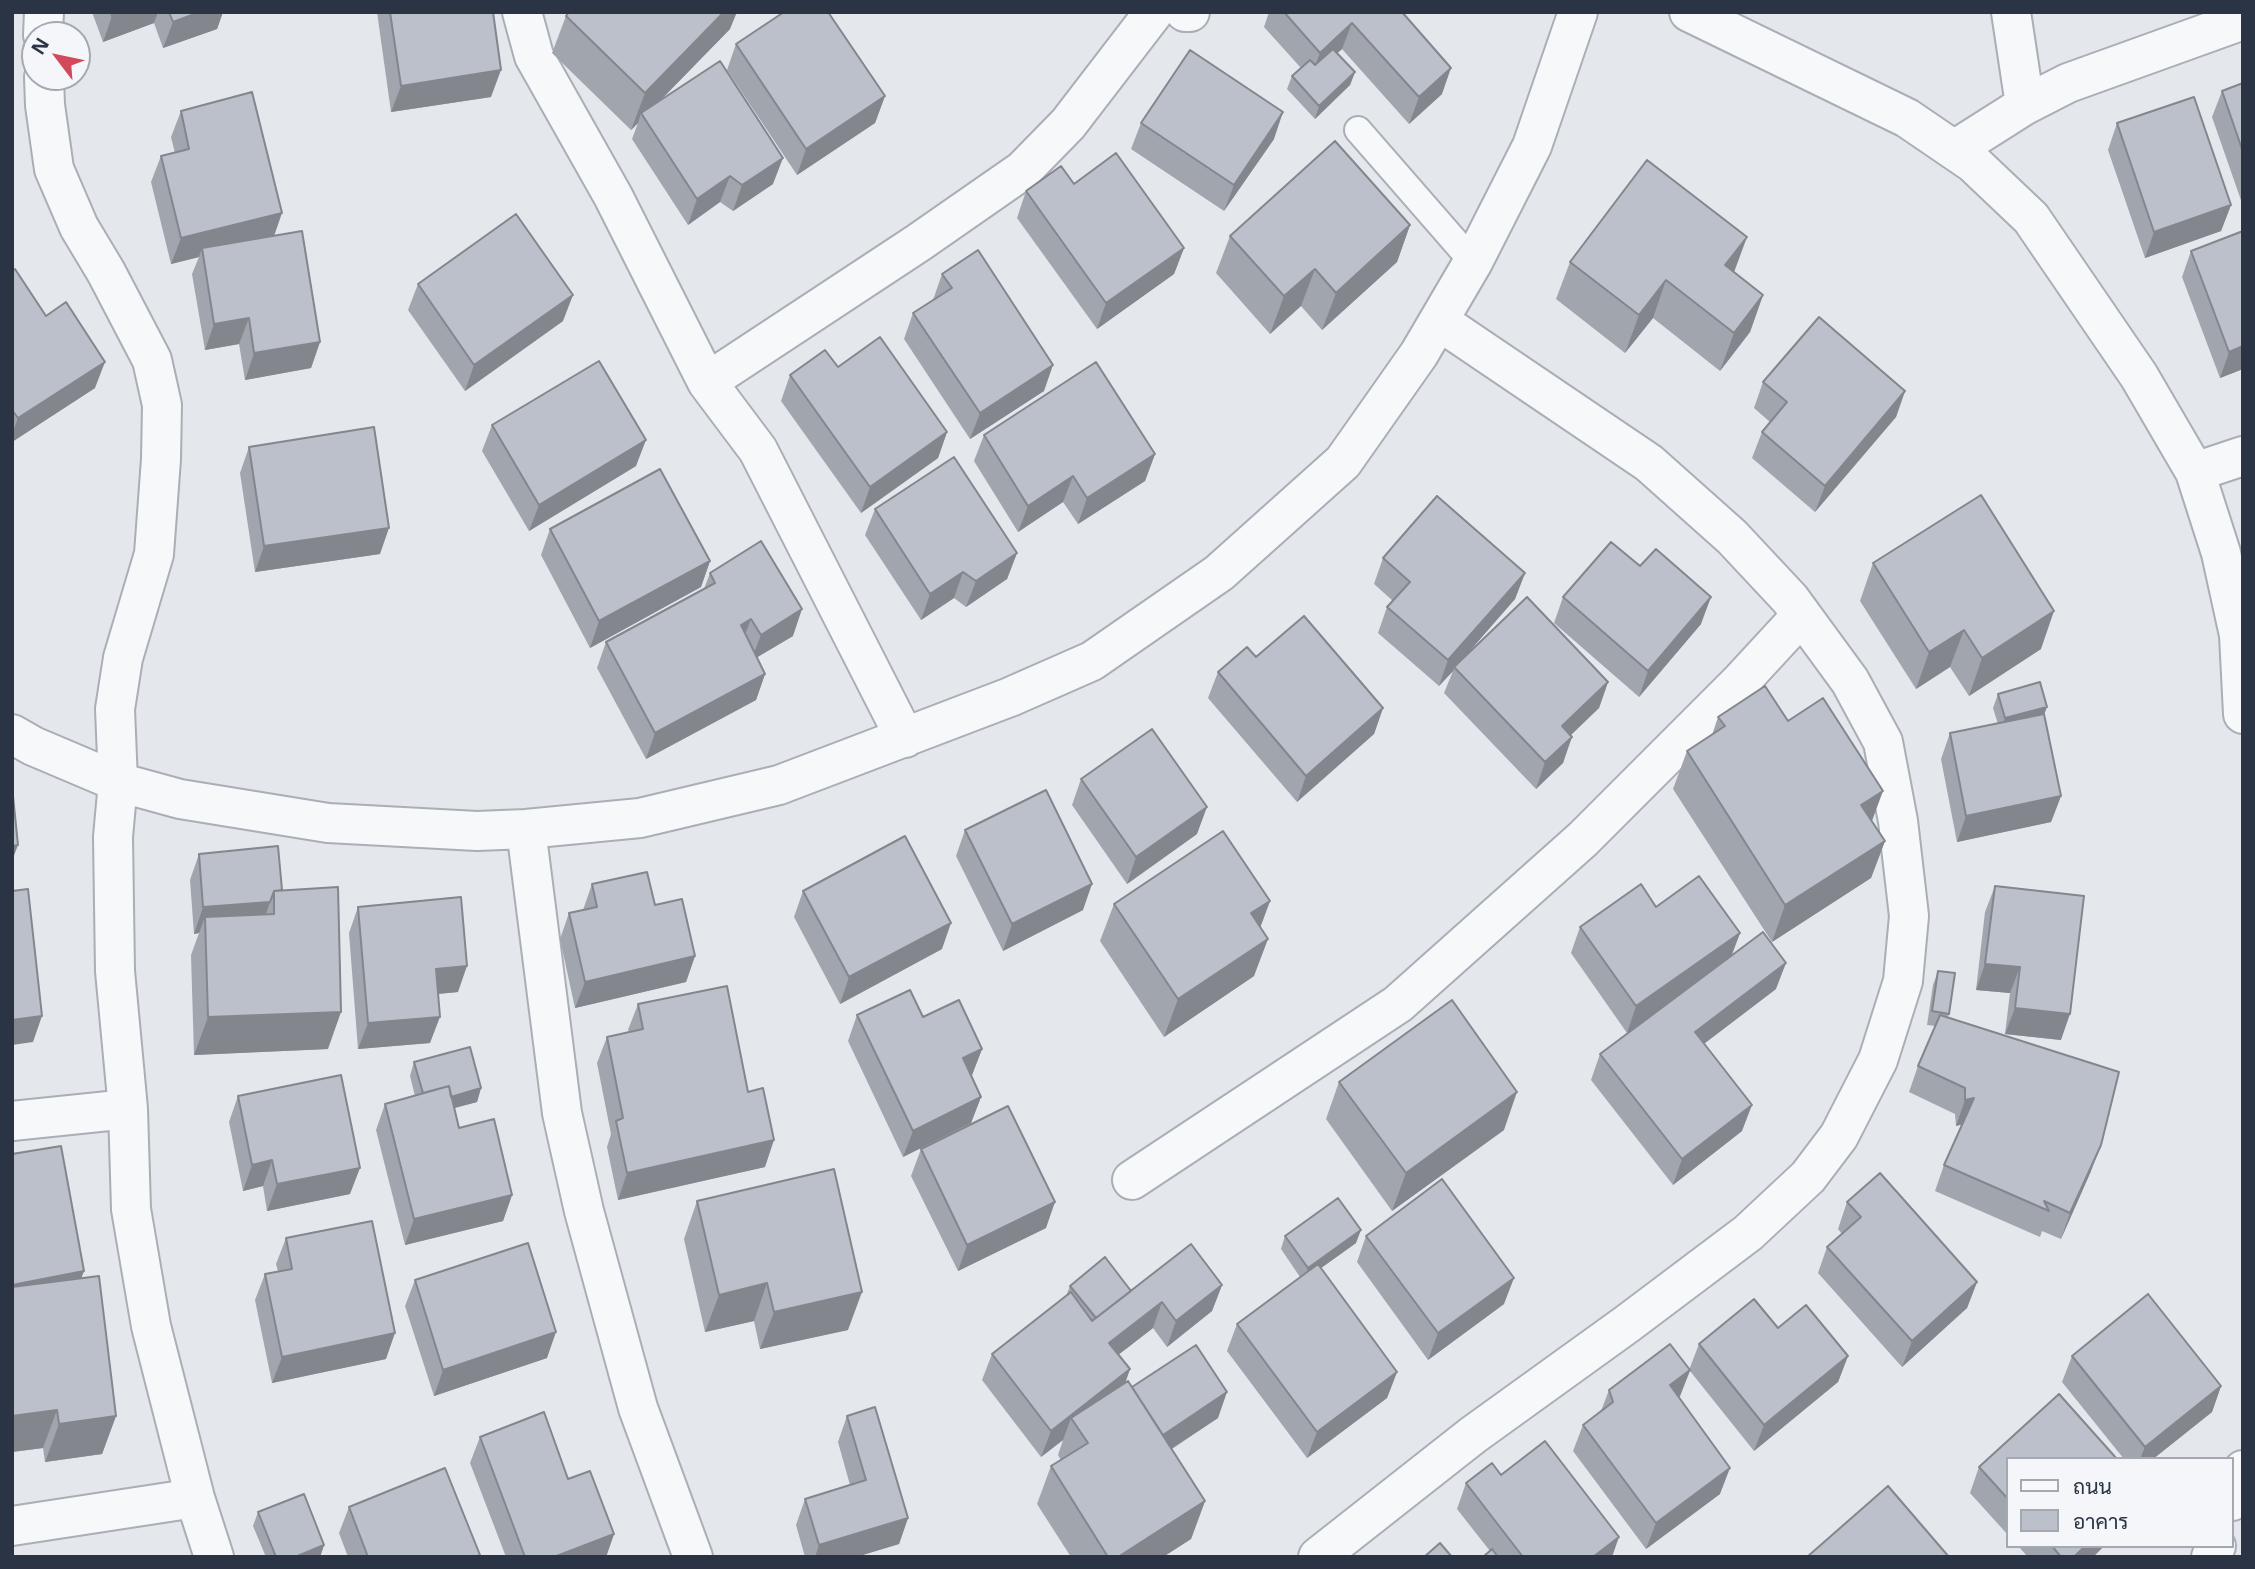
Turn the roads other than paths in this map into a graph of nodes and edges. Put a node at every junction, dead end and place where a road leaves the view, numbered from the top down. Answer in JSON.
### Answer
{"nodes":[{"id":1,"x":522,"y":12,"type":"edge"},
{"id":2,"x":1154,"y":12,"type":"edge"},
{"id":3,"x":1689,"y":12,"type":"edge"},
{"id":4,"x":2011,"y":12,"type":"edge"},
{"id":5,"x":2243,"y":20,"type":"edge"},
{"id":6,"x":1574,"y":21,"type":"edge"},
{"id":7,"x":45,"y":91,"type":"edge"},
{"id":8,"x":2025,"y":105,"type":"junction"},
{"id":9,"x":1358,"y":130,"type":"dead end"},
{"id":10,"x":1954,"y":149,"type":"junction"},
{"id":11,"x":1473,"y":262,"type":"junction"},
{"id":12,"x":1439,"y":321,"type":"junction"},
{"id":13,"x":707,"y":382,"type":"junction"},
{"id":14,"x":2243,"y":456,"type":"edge"},
{"id":15,"x":2194,"y":472,"type":"junction"},
{"id":16,"x":1801,"y":616,"type":"junction"},
{"id":17,"x":2243,"y":714,"type":"edge"},
{"id":18,"x":12,"y":734,"type":"edge"},
{"id":19,"x":905,"y":738,"type":"junction"},
{"id":20,"x":118,"y":782,"type":"junction"},
{"id":21,"x":526,"y":829,"type":"junction"},
{"id":22,"x":128,"y":1109,"type":"junction"},
{"id":23,"x":12,"y":1121,"type":"edge"},
{"id":24,"x":1132,"y":1180,"type":"dead end"},
{"id":25,"x":2243,"y":1469,"type":"edge"},
{"id":26,"x":2234,"y":1495,"type":"edge"},
{"id":27,"x":195,"y":1498,"type":"junction"},
{"id":28,"x":12,"y":1527,"type":"edge"},
{"id":29,"x":214,"y":1557,"type":"edge"},
{"id":30,"x":692,"y":1557,"type":"edge"},
{"id":31,"x":1318,"y":1557,"type":"edge"}],
"edges":[{"from":1,"to":13,"type":"street"},
{"from":2,"to":13,"type":"street"},
{"from":3,"to":10,"type":"street"},
{"from":4,"to":8,"type":"street"},
{"from":5,"to":8,"type":"street"},
{"from":6,"to":11,"type":"street"},
{"from":7,"to":20,"type":"street"},
{"from":8,"to":10,"type":"street"},
{"from":9,"to":11,"type":"lane"},
{"from":10,"to":15,"type":"street"},
{"from":11,"to":12,"type":"street"},
{"from":12,"to":16,"type":"street"},
{"from":12,"to":19,"type":"street"},
{"from":13,"to":19,"type":"street"},
{"from":14,"to":15,"type":"street"},
{"from":15,"to":17,"type":"street"},
{"from":16,"to":24,"type":"street"},
{"from":16,"to":31,"type":"street"},
{"from":18,"to":20,"type":"street"},
{"from":19,"to":21,"type":"street"},
{"from":20,"to":21,"type":"street"},
{"from":20,"to":22,"type":"street"},
{"from":21,"to":30,"type":"street"},
{"from":22,"to":23,"type":"street"},
{"from":22,"to":27,"type":"street"},
{"from":25,"to":26,"type":"street"},
{"from":27,"to":28,"type":"street"},
{"from":27,"to":29,"type":"street"}]}
